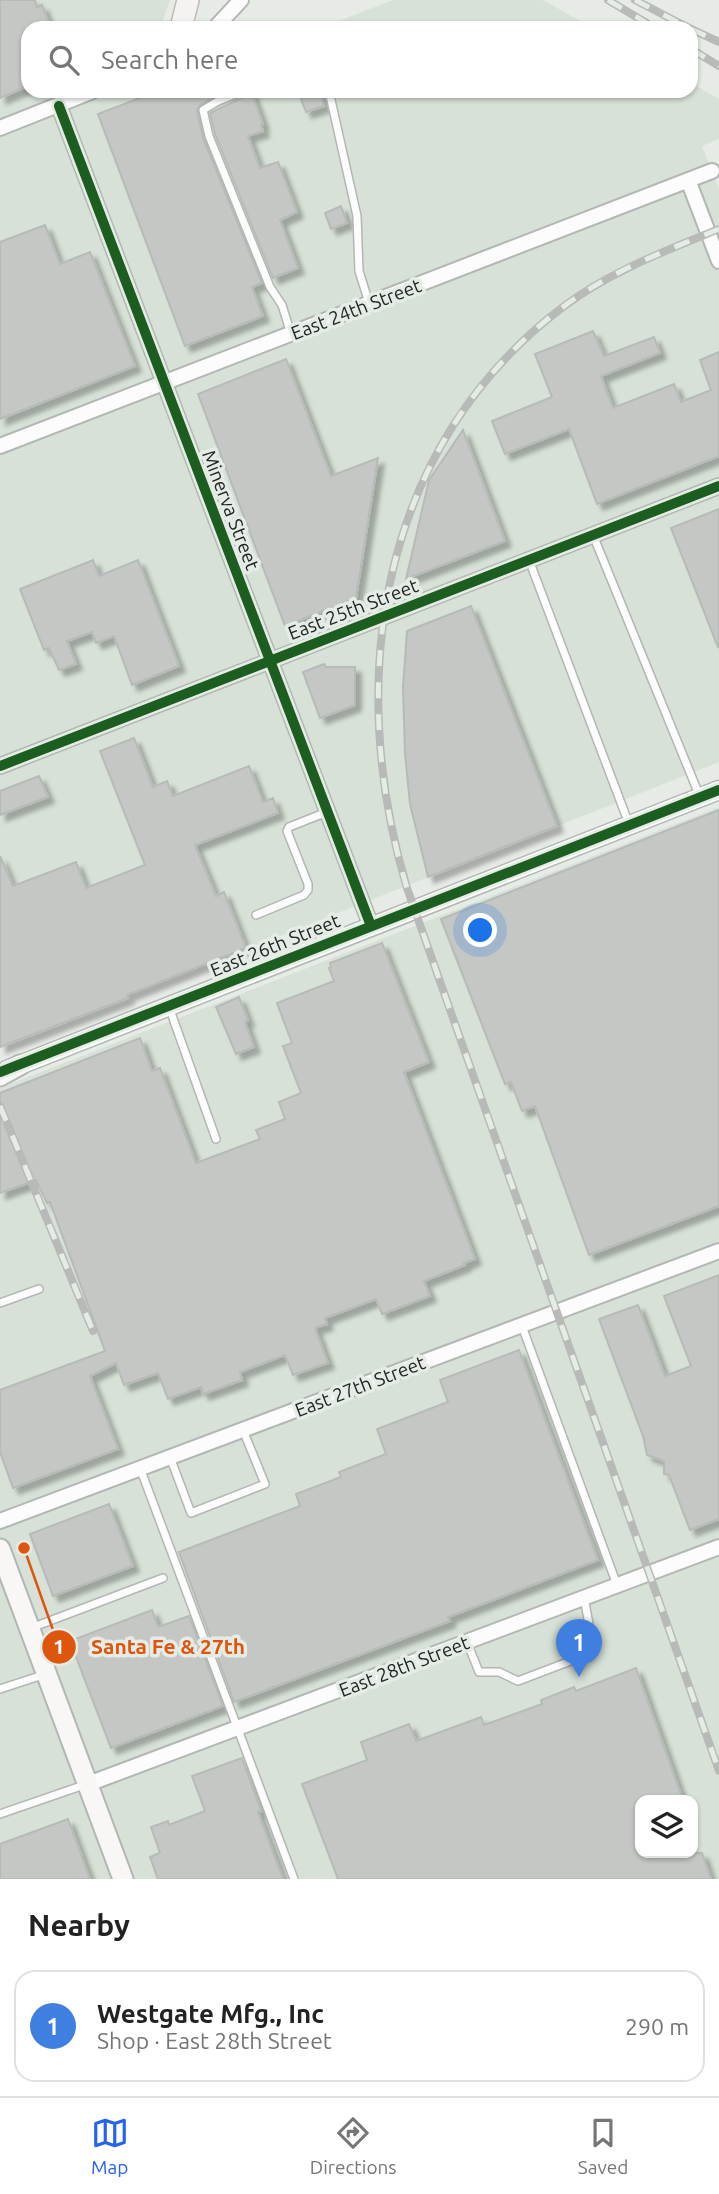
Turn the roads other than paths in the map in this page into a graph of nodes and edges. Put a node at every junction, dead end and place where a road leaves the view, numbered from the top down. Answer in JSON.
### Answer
{"nodes":[{"id":1,"x":188,"y":0,"type":"edge"},
{"id":2,"x":241,"y":0,"type":"edge"},
{"id":3,"x":183,"y":21,"type":"edge"},
{"id":4,"x":222,"y":21,"type":"edge"},
{"id":5,"x":77,"y":98,"type":"edge"},
{"id":6,"x":226,"y":98,"type":"edge"},
{"id":7,"x":331,"y":98,"type":"edge"},
{"id":8,"x":59,"y":106,"type":"junction"},
{"id":9,"x":0,"y":128,"type":"edge"},
{"id":10,"x":715,"y":170,"type":"edge"},
{"id":11,"x":688,"y":180,"type":"junction"},
{"id":12,"x":719,"y":261,"type":"edge"},
{"id":13,"x":369,"y":303,"type":"junction"},
{"id":14,"x":291,"y":334,"type":"junction"},
{"id":15,"x":164,"y":381,"type":"junction"},
{"id":16,"x":0,"y":446,"type":"edge"},
{"id":17,"x":719,"y":486,"type":"edge"},
{"id":18,"x":593,"y":535,"type":"junction"},
{"id":19,"x":528,"y":560,"type":"junction"},
{"id":20,"x":270,"y":660,"type":"junction"},
{"id":21,"x":0,"y":766,"type":"edge"},
{"id":22,"x":719,"y":790,"type":"edge"},
{"id":23,"x":700,"y":797,"type":"junction"},
{"id":24,"x":328,"y":812,"type":"junction"},
{"id":25,"x":630,"y":825,"type":"junction"},
{"id":26,"x":256,"y":915,"type":"dead end"},
{"id":27,"x":371,"y":926,"type":"junction"},
{"id":28,"x":169,"y":1006,"type":"junction"},
{"id":29,"x":20,"y":1065,"type":"joint"},
{"id":30,"x":0,"y":1074,"type":"edge"},
{"id":31,"x":216,"y":1139,"type":"dead end"},
{"id":32,"x":719,"y":1251,"type":"edge"},
{"id":33,"x":39,"y":1289,"type":"dead end"},
{"id":34,"x":0,"y":1303,"type":"edge"},
{"id":35,"x":521,"y":1325,"type":"junction"},
{"id":36,"x":243,"y":1430,"type":"junction"},
{"id":37,"x":170,"y":1457,"type":"junction"},
{"id":38,"x":140,"y":1468,"type":"junction"},
{"id":39,"x":0,"y":1521,"type":"edge"},
{"id":40,"x":719,"y":1547,"type":"edge"},
{"id":41,"x":0,"y":1549,"type":"edge"},
{"id":42,"x":163,"y":1578,"type":"dead end"},
{"id":43,"x":617,"y":1585,"type":"junction"},
{"id":44,"x":584,"y":1597,"type":"junction"},
{"id":45,"x":30,"y":1629,"type":"junction"},
{"id":46,"x":467,"y":1642,"type":"junction"},
{"id":47,"x":47,"y":1674,"type":"junction"},
{"id":48,"x":0,"y":1689,"type":"edge"},
{"id":49,"x":238,"y":1728,"type":"junction"},
{"id":50,"x":88,"y":1784,"type":"junction"},
{"id":51,"x":0,"y":1814,"type":"edge"},
{"id":52,"x":123,"y":1879,"type":"edge"},
{"id":53,"x":294,"y":1879,"type":"edge"}],
"edges":[{"from":1,"to":3,"type":"main road"},
{"from":2,"to":4,"type":"street"},
{"from":5,"to":8,"type":"street"},
{"from":6,"to":14,"type":"lane"},
{"from":7,"to":13,"type":"lane"},
{"from":8,"to":9,"type":"street"},
{"from":8,"to":15,"type":"street","name":"Minerva Street"},
{"from":10,"to":11,"type":"street","name":"East 24th Street"},
{"from":11,"to":12,"type":"street"},
{"from":11,"to":13,"type":"street","name":"East 24th Street"},
{"from":13,"to":14,"type":"street","name":"East 24th Street"},
{"from":14,"to":15,"type":"street","name":"East 24th Street"},
{"from":15,"to":16,"type":"street","name":"East 24th Street"},
{"from":15,"to":20,"type":"street","name":"Minerva Street"},
{"from":17,"to":18,"type":"street","name":"East 25th Street"},
{"from":18,"to":19,"type":"street","name":"East 25th Street"},
{"from":18,"to":23,"type":"lane"},
{"from":19,"to":20,"type":"street","name":"East 25th Street"},
{"from":19,"to":25,"type":"lane"},
{"from":20,"to":21,"type":"street","name":"East 25th Street"},
{"from":20,"to":24,"type":"street","name":"Minerva Street"},
{"from":22,"to":23,"type":"street","name":"East 26th Street"},
{"from":23,"to":25,"type":"street","name":"East 26th Street"},
{"from":24,"to":26,"type":"lane"},
{"from":24,"to":27,"type":"street","name":"Minerva Street"},
{"from":25,"to":27,"type":"street","name":"East 26th Street"},
{"from":27,"to":28,"type":"street","name":"East 26th Street"},
{"from":28,"to":29,"type":"street","name":"East 26th Street"},
{"from":28,"to":31,"type":"lane"},
{"from":29,"to":30,"type":"main road"},
{"from":32,"to":35,"type":"street","name":"East 27th Street"},
{"from":33,"to":34,"type":"lane"},
{"from":35,"to":36,"type":"street","name":"East 27th Street"},
{"from":35,"to":43,"type":"lane"},
{"from":36,"to":37,"type":"street","name":"East 27th Street"},
{"from":36,"to":37,"type":"lane"},
{"from":37,"to":38,"type":"street","name":"East 27th Street"},
{"from":38,"to":39,"type":"street","name":"East 27th Street"},
{"from":38,"to":49,"type":"lane"},
{"from":40,"to":43,"type":"street","name":"East 28th Street"},
{"from":41,"to":45,"type":"main road"},
{"from":42,"to":45,"type":"lane"},
{"from":43,"to":44,"type":"street","name":"East 28th Street"},
{"from":44,"to":46,"type":"street","name":"East 28th Street"},
{"from":44,"to":46,"type":"lane"},
{"from":45,"to":47,"type":"main road"},
{"from":46,"to":49,"type":"street","name":"East 28th Street"},
{"from":47,"to":48,"type":"lane"},
{"from":47,"to":50,"type":"main road"},
{"from":49,"to":50,"type":"street","name":"East 28th Street"},
{"from":49,"to":53,"type":"lane"},
{"from":50,"to":51,"type":"lane"},
{"from":50,"to":52,"type":"main road"}]}
